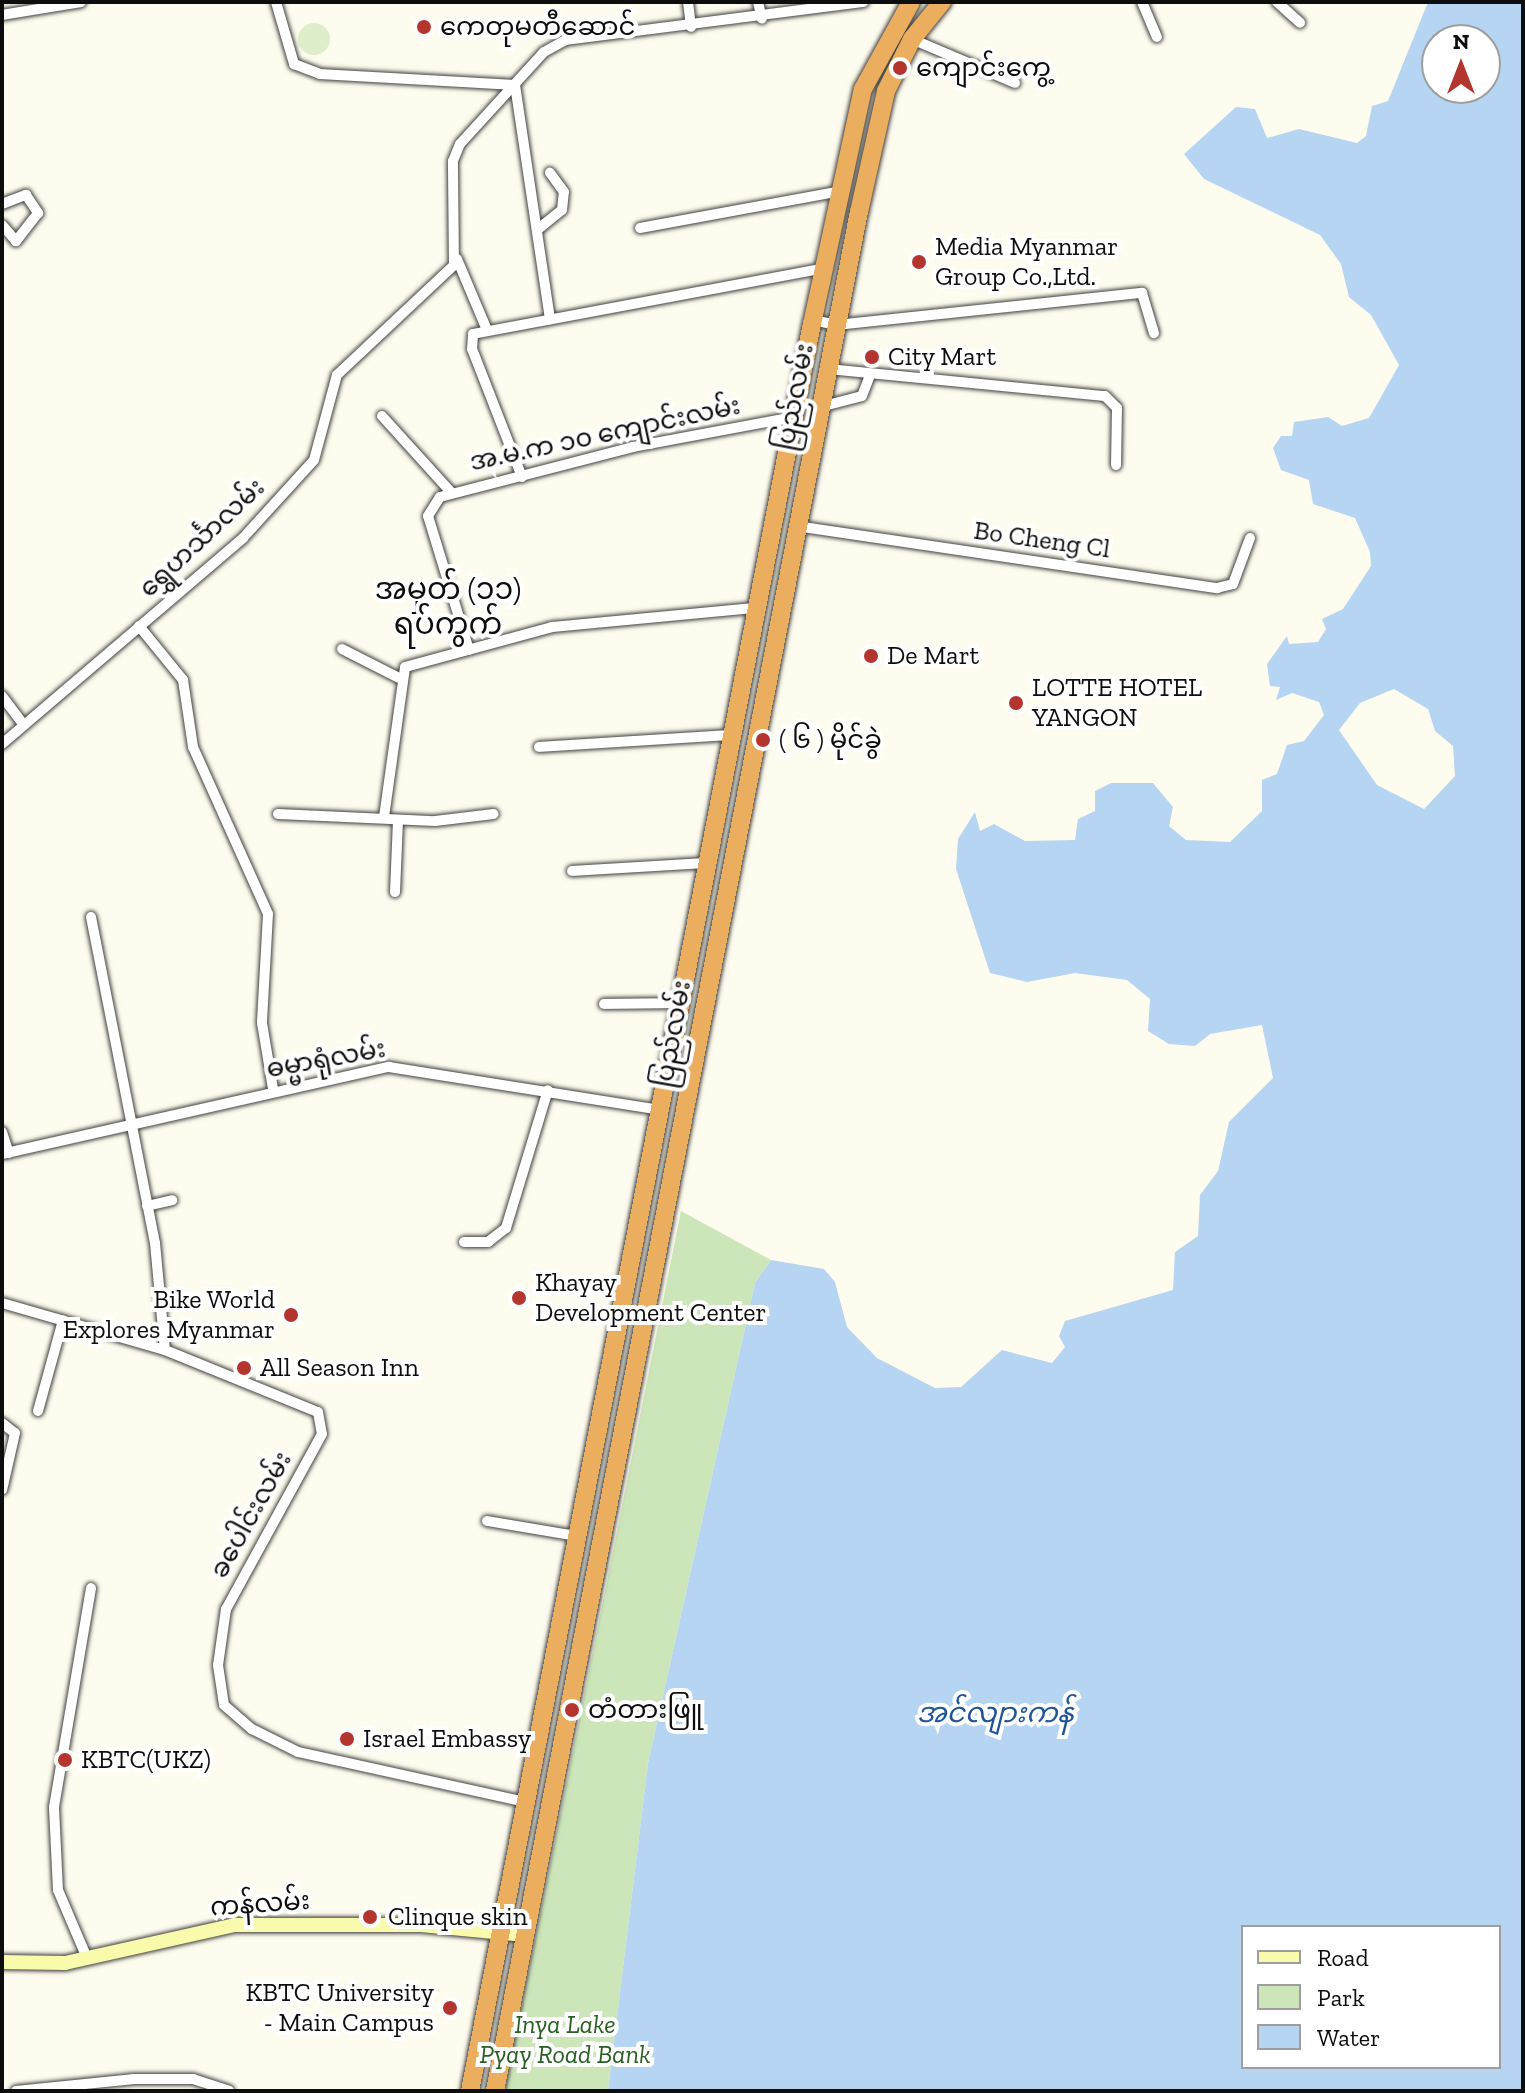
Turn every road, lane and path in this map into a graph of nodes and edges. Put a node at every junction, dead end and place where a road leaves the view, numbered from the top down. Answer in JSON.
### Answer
{"nodes":[{"id":1,"x":81,"y":2,"type":"edge"},
{"id":2,"x":276,"y":2,"type":"edge"},
{"id":3,"x":688,"y":2,"type":"edge"},
{"id":4,"x":758,"y":2,"type":"edge"},
{"id":5,"x":864,"y":2,"type":"edge"},
{"id":6,"x":911,"y":2,"type":"edge"},
{"id":7,"x":942,"y":2,"type":"edge"},
{"id":8,"x":1142,"y":2,"type":"edge"},
{"id":9,"x":1277,"y":2,"type":"edge"},
{"id":10,"x":67,"y":3,"type":"edge"},
{"id":11,"x":826,"y":4,"type":"edge"},
{"id":12,"x":2,"y":15,"type":"edge"},
{"id":13,"x":762,"y":19,"type":"junction"},
{"id":14,"x":1300,"y":23,"type":"dead end"},
{"id":15,"x":691,"y":27,"type":"junction"},
{"id":16,"x":1157,"y":37,"type":"dead end"},
{"id":17,"x":912,"y":39,"type":"junction"},
{"id":18,"x":1015,"y":83,"type":"dead end"},
{"id":19,"x":515,"y":85,"type":"junction"},
{"id":20,"x":550,"y":173,"type":"dead end"},
{"id":21,"x":841,"y":191,"type":"junction"},
{"id":22,"x":2,"y":204,"type":"edge"},
{"id":23,"x":2,"y":225,"type":"edge"},
{"id":24,"x":640,"y":228,"type":"dead end"},
{"id":25,"x":537,"y":230,"type":"junction"},
{"id":26,"x":457,"y":259,"type":"junction"},
{"id":27,"x":824,"y":268,"type":"junction"},
{"id":28,"x":550,"y":319,"type":"junction"},
{"id":29,"x":813,"y":320,"type":"junction"},
{"id":30,"x":836,"y":325,"type":"junction"},
{"id":31,"x":487,"y":330,"type":"junction"},
{"id":32,"x":1154,"y":333,"type":"dead end"},
{"id":33,"x":828,"y":369,"type":"junction"},
{"id":34,"x":870,"y":375,"type":"junction"},
{"id":35,"x":818,"y":414,"type":"junction"},
{"id":36,"x":382,"y":416,"type":"dead end"},
{"id":37,"x":793,"y":417,"type":"junction"},
{"id":38,"x":1116,"y":465,"type":"dead end"},
{"id":39,"x":522,"y":477,"type":"junction"},
{"id":40,"x":451,"y":492,"type":"junction"},
{"id":41,"x":796,"y":526,"type":"junction"},
{"id":42,"x":1250,"y":538,"type":"dead end"},
{"id":43,"x":754,"y":608,"type":"junction"},
{"id":44,"x":139,"y":626,"type":"junction"},
{"id":45,"x":342,"y":649,"type":"dead end"},
{"id":46,"x":469,"y":650,"type":"junction"},
{"id":47,"x":399,"y":678,"type":"junction"},
{"id":48,"x":2,"y":696,"type":"edge"},
{"id":49,"x":23,"y":724,"type":"junction"},
{"id":50,"x":755,"y":724,"type":"junction"},
{"id":51,"x":731,"y":728,"type":"junction"},
{"id":52,"x":2,"y":744,"type":"edge"},
{"id":53,"x":539,"y":747,"type":"dead end"},
{"id":54,"x":278,"y":814,"type":"dead end"},
{"id":55,"x":494,"y":814,"type":"dead end"},
{"id":56,"x":384,"y":817,"type":"junction"},
{"id":57,"x":398,"y":820,"type":"junction"},
{"id":58,"x":705,"y":863,"type":"junction"},
{"id":59,"x":572,"y":871,"type":"dead end"},
{"id":60,"x":395,"y":892,"type":"dead end"},
{"id":61,"x":91,"y":917,"type":"dead end"},
{"id":62,"x":679,"y":1003,"type":"junction"},
{"id":63,"x":604,"y":1004,"type":"dead end"},
{"id":64,"x":273,"y":1089,"type":"junction"},
{"id":65,"x":548,"y":1090,"type":"junction"},
{"id":66,"x":660,"y":1110,"type":"junction"},
{"id":67,"x":685,"y":1115,"type":"junction"},
{"id":68,"x":130,"y":1127,"type":"junction"},
{"id":69,"x":2,"y":1132,"type":"edge"},
{"id":70,"x":653,"y":1151,"type":"junction"},
{"id":71,"x":6,"y":1154,"type":"edge"},
{"id":72,"x":678,"y":1156,"type":"junction"},
{"id":73,"x":172,"y":1200,"type":"dead end"},
{"id":74,"x":147,"y":1206,"type":"junction"},
{"id":75,"x":464,"y":1242,"type":"dead end"},
{"id":76,"x":2,"y":1303,"type":"edge"},
{"id":77,"x":63,"y":1320,"type":"junction"},
{"id":78,"x":165,"y":1350,"type":"junction"},
{"id":79,"x":38,"y":1411,"type":"dead end"},
{"id":80,"x":2,"y":1423,"type":"edge"},
{"id":81,"x":602,"y":1424,"type":"junction"},
{"id":82,"x":627,"y":1429,"type":"junction"},
{"id":83,"x":2,"y":1490,"type":"edge"},
{"id":84,"x":487,"y":1521,"type":"dead end"},
{"id":85,"x":577,"y":1536,"type":"junction"},
{"id":86,"x":91,"y":1588,"type":"dead end"},
{"id":87,"x":525,"y":1802,"type":"junction"},
{"id":88,"x":501,"y":1930,"type":"junction"},
{"id":89,"x":525,"y":1935,"type":"junction"},
{"id":90,"x":87,"y":1958,"type":"junction"},
{"id":91,"x":2,"y":1962,"type":"edge"},
{"id":92,"x":496,"y":1962,"type":"junction"},
{"id":93,"x":519,"y":1967,"type":"junction"},
{"id":94,"x":16,"y":2091,"type":"edge"},
{"id":95,"x":229,"y":2091,"type":"edge"},
{"id":96,"x":470,"y":2091,"type":"edge"},
{"id":97,"x":495,"y":2091,"type":"edge"}],
"edges":[{"from":1,"to":10,"type":"street"},
{"from":2,"to":19,"type":"street"},
{"from":3,"to":15,"type":"street"},
{"from":4,"to":13,"type":"street"},
{"from":5,"to":11,"type":"street"},
{"from":6,"to":21,"type":"highway","name":"ပြည်လမ်း"},
{"from":7,"to":17,"type":"highway","name":"ပြည်လမ်း"},
{"from":8,"to":16,"type":"street"},
{"from":9,"to":14,"type":"street"},
{"from":10,"to":12,"type":"street"},
{"from":11,"to":13,"type":"street"},
{"from":13,"to":15,"type":"street"},
{"from":15,"to":19,"type":"street"},
{"from":17,"to":18,"type":"street"},
{"from":17,"to":30,"type":"highway","name":"ပြည်လမ်း"},
{"from":19,"to":25,"type":"street"},
{"from":19,"to":26,"type":"street"},
{"from":20,"to":25,"type":"street"},
{"from":21,"to":24,"type":"street"},
{"from":21,"to":27,"type":"highway","name":"ပြည်လမ်း"},
{"from":22,"to":23,"type":"street"},
{"from":25,"to":28,"type":"street"},
{"from":26,"to":31,"type":"street"},
{"from":26,"to":44,"type":"street","name":"ရွှေဟင်္သာလမ်း"},
{"from":27,"to":28,"type":"street"},
{"from":27,"to":29,"type":"highway","name":"ပြည်လမ်း"},
{"from":28,"to":31,"type":"street"},
{"from":29,"to":30,"type":"street"},
{"from":29,"to":37,"type":"highway","name":"ပြည်လမ်း"},
{"from":30,"to":32,"type":"street"},
{"from":30,"to":33,"type":"highway","name":"ပြည်လမ်း"},
{"from":31,"to":39,"type":"street"},
{"from":33,"to":34,"type":"street"},
{"from":33,"to":35,"type":"highway","name":"ပြည်လမ်း"},
{"from":34,"to":35,"type":"street"},
{"from":34,"to":38,"type":"street"},
{"from":35,"to":37,"type":"highway"},
{"from":35,"to":41,"type":"highway","name":"ပြည်လမ်း"},
{"from":36,"to":40,"type":"street"},
{"from":37,"to":39,"type":"street","name":"အ.မ.က ၁၀ ကျောင်းလမ်း"},
{"from":37,"to":43,"type":"highway","name":"ပြည်လမ်း"},
{"from":39,"to":40,"type":"street","name":"အ.မ.က ၁၀ ကျောင်းလမ်း"},
{"from":40,"to":46,"type":"street","name":"အ.မ.က ၁၀ ကျောင်းလမ်း"},
{"from":41,"to":42,"type":"street","name":"Bo Cheng Cl"},
{"from":41,"to":50,"type":"highway","name":"ပြည်လမ်း"},
{"from":43,"to":46,"type":"street"},
{"from":43,"to":51,"type":"highway","name":"ပြည်လမ်း"},
{"from":44,"to":49,"type":"street","name":"ရွှေဟင်္သာလမ်း"},
{"from":44,"to":64,"type":"street"},
{"from":45,"to":47,"type":"street"},
{"from":46,"to":47,"type":"street"},
{"from":47,"to":56,"type":"street"},
{"from":48,"to":49,"type":"street"},
{"from":49,"to":52,"type":"street","name":"ရွှေဟင်္သာလမ်း"},
{"from":50,"to":51,"type":"highway"},
{"from":50,"to":67,"type":"highway","name":"ပြည်လမ်း"},
{"from":51,"to":53,"type":"street"},
{"from":51,"to":58,"type":"highway","name":"ပြည်လမ်း"},
{"from":54,"to":56,"type":"street"},
{"from":55,"to":57,"type":"street"},
{"from":56,"to":57,"type":"street"},
{"from":57,"to":60,"type":"street"},
{"from":58,"to":59,"type":"street"},
{"from":58,"to":62,"type":"highway","name":"ပြည်လမ်း"},
{"from":61,"to":68,"type":"street"},
{"from":62,"to":63,"type":"street"},
{"from":62,"to":66,"type":"highway","name":"ပြည်လမ်း"},
{"from":64,"to":65,"type":"street","name":"ဓမ္မာရုံလမ်း"},
{"from":64,"to":68,"type":"street","name":"ဓမ္မာရုံလမ်း"},
{"from":65,"to":66,"type":"street","name":"ဓမ္မာရုံလမ်း"},
{"from":65,"to":75,"type":"street"},
{"from":66,"to":67,"type":"highway"},
{"from":66,"to":70,"type":"highway","name":"ပြည်လမ်း"},
{"from":67,"to":72,"type":"highway","name":"ပြည်လမ်း"},
{"from":68,"to":71,"type":"street","name":"ဓမ္မာရုံလမ်း"},
{"from":68,"to":74,"type":"street"},
{"from":69,"to":71,"type":"street"},
{"from":70,"to":72,"type":"highway"},
{"from":70,"to":81,"type":"highway","name":"ပြည်လမ်း"},
{"from":72,"to":82,"type":"highway","name":"ပြည်လမ်း"},
{"from":73,"to":74,"type":"street"},
{"from":74,"to":78,"type":"street"},
{"from":76,"to":77,"type":"street","name":"ခပေါင်းလမ်း"},
{"from":77,"to":78,"type":"street","name":"ခပေါင်းလမ်း"},
{"from":77,"to":79,"type":"street"},
{"from":78,"to":87,"type":"street","name":"ခပေါင်းလမ်း"},
{"from":80,"to":83,"type":"street"},
{"from":81,"to":82,"type":"highway"},
{"from":81,"to":85,"type":"highway","name":"ပြည်လမ်း"},
{"from":82,"to":89,"type":"highway","name":"ပြည်လမ်း"},
{"from":84,"to":85,"type":"street"},
{"from":85,"to":87,"type":"highway","name":"ပြည်လမ်း"},
{"from":86,"to":90,"type":"street"},
{"from":87,"to":88,"type":"highway","name":"ပြည်လမ်း"},
{"from":88,"to":89,"type":"main road","name":"ကန်လမ်း"},
{"from":88,"to":90,"type":"main road","name":"ကန်လမ်း"},
{"from":88,"to":92,"type":"highway","name":"ပြည်လမ်း"},
{"from":89,"to":93,"type":"highway","name":"ပြည်လမ်း"},
{"from":90,"to":91,"type":"main road","name":"ကန်လမ်း"},
{"from":92,"to":93,"type":"highway"},
{"from":92,"to":96,"type":"highway","name":"ပြည်လမ်း"},
{"from":93,"to":97,"type":"highway","name":"ပြည်လမ်း"},
{"from":94,"to":95,"type":"street"}]}
